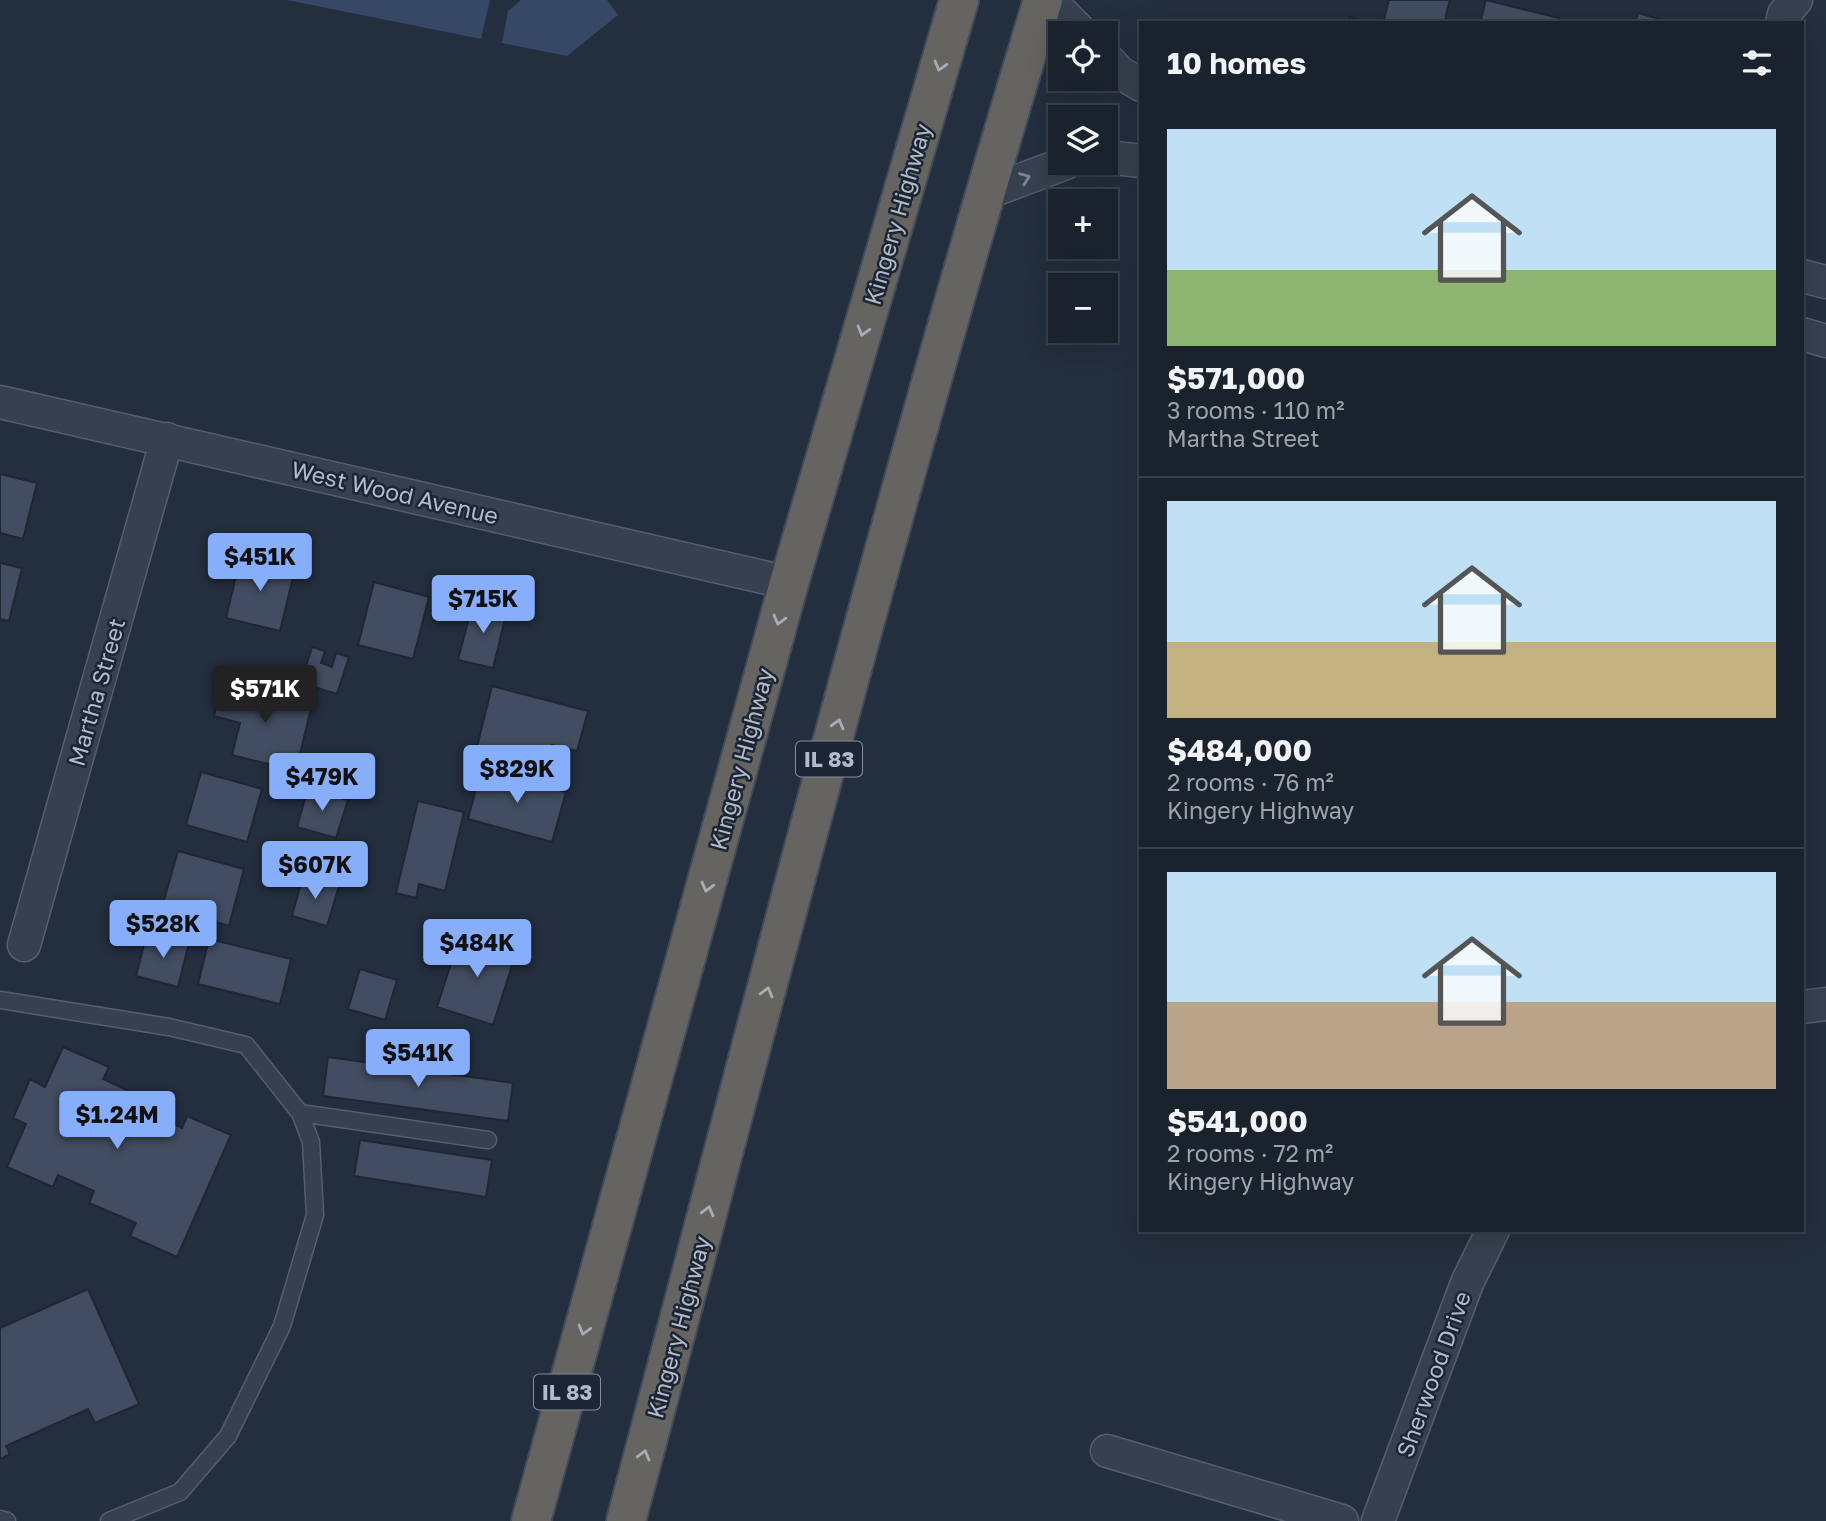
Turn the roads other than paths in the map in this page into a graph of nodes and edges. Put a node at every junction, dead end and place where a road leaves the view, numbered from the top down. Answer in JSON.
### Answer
{"nodes":[{"id":1,"x":959,"y":0,"type":"edge"},
{"id":2,"x":1043,"y":0,"type":"edge"},
{"id":3,"x":1049,"y":0,"type":"edge"},
{"id":4,"x":1070,"y":21,"type":"edge"},
{"id":5,"x":1118,"y":71,"type":"edge"},
{"id":6,"x":1139,"y":84,"type":"edge"},
{"id":7,"x":1118,"y":159,"type":"edge"},
{"id":8,"x":1139,"y":161,"type":"edge"},
{"id":9,"x":1048,"y":170,"type":"edge"},
{"id":10,"x":984,"y":194,"type":"junction"},
{"id":11,"x":1804,"y":276,"type":"edge"},
{"id":12,"x":1826,"y":282,"type":"edge"},
{"id":13,"x":1804,"y":335,"type":"edge"},
{"id":14,"x":1826,"y":341,"type":"edge"},
{"id":15,"x":0,"y":402,"type":"edge"},
{"id":16,"x":167,"y":439,"type":"junction"},
{"id":17,"x":789,"y":583,"type":"junction"},
{"id":18,"x":24,"y":945,"type":"dead end"},
{"id":19,"x":0,"y":1000,"type":"edge"},
{"id":20,"x":1826,"y":1004,"type":"edge"},
{"id":21,"x":1804,"y":1007,"type":"edge"},
{"id":22,"x":300,"y":1113,"type":"junction"},
{"id":23,"x":488,"y":1140,"type":"dead end"},
{"id":24,"x":1492,"y":1232,"type":"edge"},
{"id":25,"x":1107,"y":1451,"type":"dead end"},
{"id":26,"x":0,"y":1519,"type":"edge"},
{"id":27,"x":6,"y":1521,"type":"edge"},
{"id":28,"x":109,"y":1521,"type":"edge"},
{"id":29,"x":531,"y":1521,"type":"edge"},
{"id":30,"x":626,"y":1521,"type":"edge"},
{"id":31,"x":1342,"y":1521,"type":"edge"},
{"id":32,"x":1378,"y":1521,"type":"edge"}],
"edges":[{"from":1,"to":17,"type":"highway","name":"Kingery Highway","number":"IL 83","one_way":true},
{"from":2,"to":10,"type":"highway","name":"Kingery Highway","number":"IL 83"},
{"from":3,"to":4,"type":"street"},
{"from":5,"to":6,"type":"street"},
{"from":7,"to":8,"type":"street"},
{"from":10,"to":9,"type":"street","one_way":true},
{"from":30,"to":10,"type":"highway","name":"Kingery Highway","number":"IL 83","one_way":true},
{"from":11,"to":12,"type":"street"},
{"from":13,"to":14,"type":"street"},
{"from":15,"to":16,"type":"street","name":"West Wood Avenue"},
{"from":16,"to":17,"type":"street","name":"West Wood Avenue"},
{"from":16,"to":18,"type":"street","name":"Martha Street"},
{"from":17,"to":29,"type":"highway","name":"Kingery Highway","number":"IL 83","one_way":true},
{"from":19,"to":22,"type":"lane"},
{"from":20,"to":21,"type":"street"},
{"from":22,"to":23,"type":"lane"},
{"from":22,"to":28,"type":"lane"},
{"from":24,"to":32,"type":"street","name":"Sherwood Drive"},
{"from":25,"to":31,"type":"street"},
{"from":26,"to":27,"type":"lane"}]}
